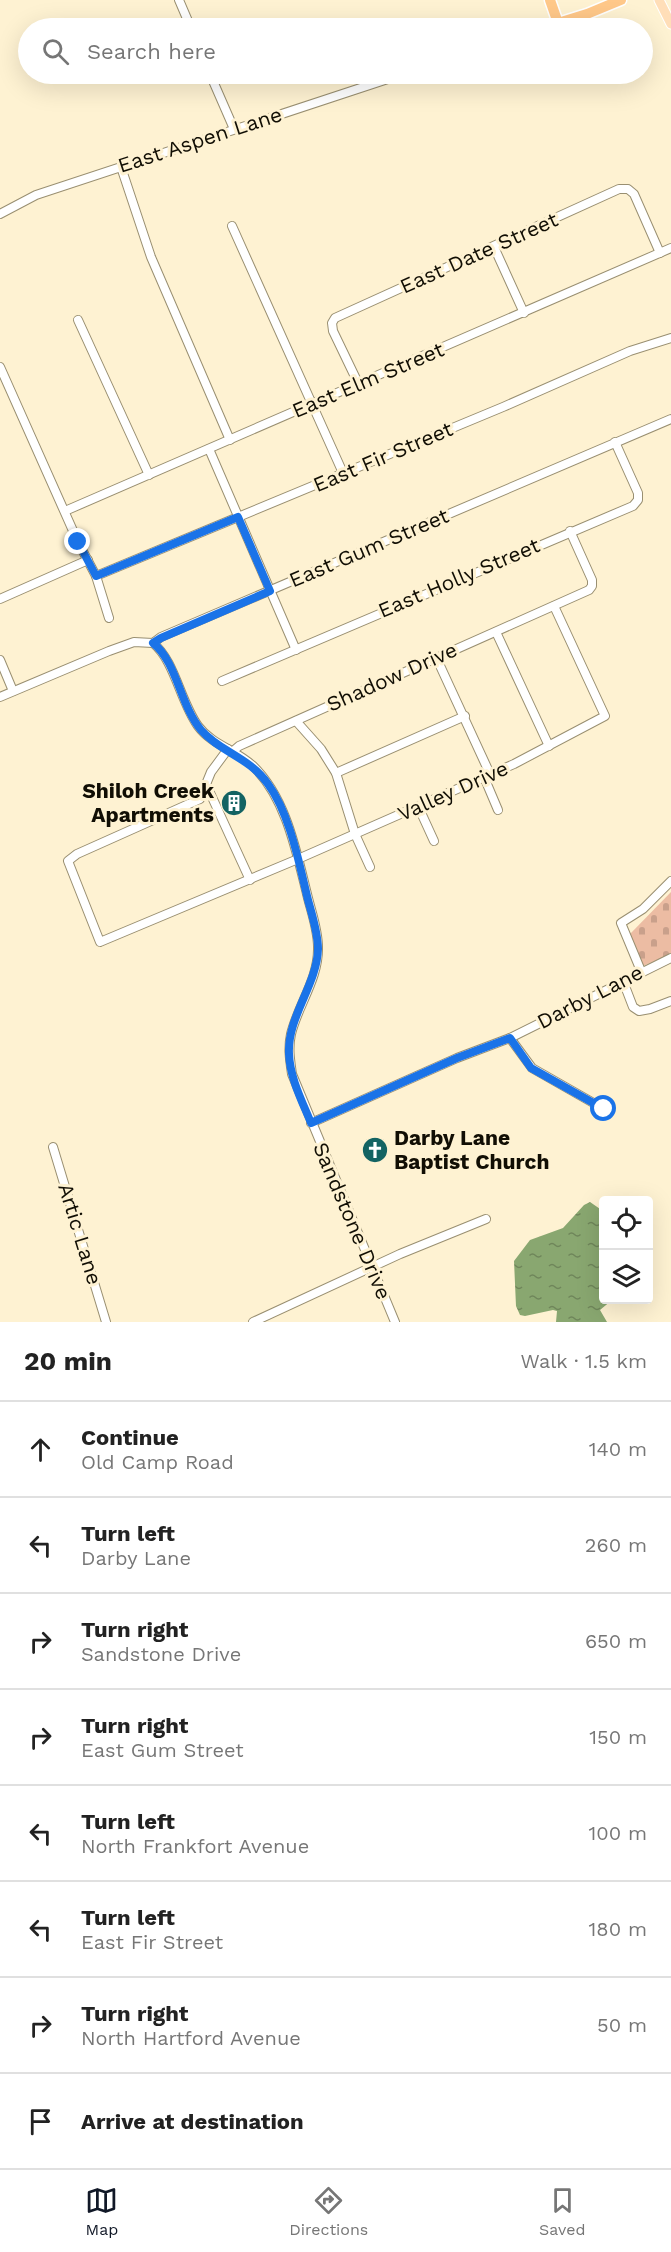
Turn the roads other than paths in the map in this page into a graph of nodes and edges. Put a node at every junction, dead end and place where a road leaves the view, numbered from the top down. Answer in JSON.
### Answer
{"nodes":[{"id":1,"x":178,"y":0,"type":"edge"},
{"id":2,"x":550,"y":0,"type":"edge"},
{"id":3,"x":621,"y":0,"type":"edge"},
{"id":4,"x":659,"y":0,"type":"edge"},
{"id":5,"x":186,"y":18,"type":"edge"},
{"id":6,"x":556,"y":18,"type":"edge"},
{"id":7,"x":574,"y":18,"type":"edge"},
{"id":8,"x":671,"y":24,"type":"edge"},
{"id":9,"x":214,"y":84,"type":"edge"},
{"id":10,"x":372,"y":84,"type":"edge"},
{"id":11,"x":234,"y":129,"type":"junction"},
{"id":12,"x":121,"y":167,"type":"junction"},
{"id":13,"x":0,"y":214,"type":"edge"},
{"id":14,"x":232,"y":226,"type":"dead end"},
{"id":15,"x":494,"y":247,"type":"junction"},
{"id":16,"x":671,"y":248,"type":"edge"},
{"id":17,"x":660,"y":253,"type":"junction"},
{"id":18,"x":524,"y":313,"type":"junction"},
{"id":19,"x":78,"y":320,"type":"dead end"},
{"id":20,"x":671,"y":338,"type":"edge"},
{"id":21,"x":0,"y":367,"type":"edge"},
{"id":22,"x":358,"y":383,"type":"junction"},
{"id":23,"x":312,"y":404,"type":"junction"},
{"id":24,"x":671,"y":419,"type":"edge"},
{"id":25,"x":230,"y":440,"type":"junction"},
{"id":26,"x":615,"y":442,"type":"junction"},
{"id":27,"x":208,"y":449,"type":"junction"},
{"id":28,"x":343,"y":473,"type":"junction"},
{"id":29,"x":149,"y":475,"type":"junction"},
{"id":30,"x":64,"y":511,"type":"junction"},
{"id":31,"x":238,"y":517,"type":"junction"},
{"id":32,"x":570,"y":531,"type":"junction"},
{"id":33,"x":88,"y":560,"type":"junction"},
{"id":34,"x":96,"y":576,"type":"junction"},
{"id":35,"x":270,"y":591,"type":"junction"},
{"id":36,"x":0,"y":599,"type":"edge"},
{"id":37,"x":554,"y":606,"type":"junction"},
{"id":38,"x":110,"y":618,"type":"dead end"},
{"id":39,"x":496,"y":632,"type":"junction"},
{"id":40,"x":153,"y":643,"type":"junction"},
{"id":41,"x":296,"y":650,"type":"junction"},
{"id":42,"x":436,"y":657,"type":"junction"},
{"id":43,"x":0,"y":660,"type":"edge"},
{"id":44,"x":222,"y":681,"type":"dead end"},
{"id":45,"x":13,"y":691,"type":"junction"},
{"id":46,"x":0,"y":697,"type":"edge"},
{"id":47,"x":465,"y":716,"type":"junction"},
{"id":48,"x":296,"y":721,"type":"junction"},
{"id":49,"x":549,"y":747,"type":"junction"},
{"id":50,"x":230,"y":751,"type":"junction"},
{"id":51,"x":336,"y":773,"type":"junction"},
{"id":52,"x":487,"y":775,"type":"junction"},
{"id":53,"x":206,"y":784,"type":"junction"},
{"id":54,"x":418,"y":806,"type":"junction"},
{"id":55,"x":498,"y":810,"type":"dead end"},
{"id":56,"x":355,"y":834,"type":"junction"},
{"id":57,"x":434,"y":841,"type":"dead end"},
{"id":58,"x":298,"y":859,"type":"junction"},
{"id":59,"x":370,"y":867,"type":"dead end"},
{"id":60,"x":250,"y":879,"type":"junction"},
{"id":61,"x":671,"y":881,"type":"edge"},
{"id":62,"x":671,"y":958,"type":"edge"},
{"id":63,"x":641,"y":971,"type":"junction"},
{"id":64,"x":623,"y":981,"type":"junction"},
{"id":65,"x":671,"y":1001,"type":"edge"},
{"id":66,"x":510,"y":1038,"type":"junction"},
{"id":67,"x":604,"y":1109,"type":"dead end"},
{"id":68,"x":311,"y":1123,"type":"junction"},
{"id":69,"x":53,"y":1147,"type":"dead end"},
{"id":70,"x":486,"y":1218,"type":"dead end"},
{"id":71,"x":372,"y":1268,"type":"junction"},
{"id":72,"x":106,"y":1322,"type":"edge"},
{"id":73,"x":253,"y":1322,"type":"edge"},
{"id":74,"x":395,"y":1322,"type":"edge"}],
"edges":[{"from":1,"to":5,"type":"street"},
{"from":2,"to":6,"type":"highway"},
{"from":3,"to":7,"type":"highway"},
{"from":4,"to":8,"type":"main road"},
{"from":9,"to":11,"type":"street"},
{"from":10,"to":11,"type":"street","name":"East Aspen Lane"},
{"from":11,"to":12,"type":"street","name":"East Aspen Lane"},
{"from":12,"to":13,"type":"street","name":"East Aspen Lane"},
{"from":12,"to":25,"type":"street"},
{"from":14,"to":23,"type":"street"},
{"from":15,"to":17,"type":"street","name":"East Date Street"},
{"from":15,"to":18,"type":"street"},
{"from":15,"to":22,"type":"street","name":"East Date Street"},
{"from":16,"to":17,"type":"street","name":"East Elm Street"},
{"from":17,"to":18,"type":"street","name":"East Elm Street"},
{"from":18,"to":22,"type":"street","name":"East Elm Street"},
{"from":19,"to":29,"type":"street"},
{"from":20,"to":28,"type":"street","name":"East Fir Street"},
{"from":21,"to":30,"type":"street"},
{"from":22,"to":23,"type":"street","name":"East Elm Street"},
{"from":23,"to":25,"type":"street","name":"East Elm Street"},
{"from":23,"to":28,"type":"street"},
{"from":24,"to":26,"type":"street","name":"East Gum Street"},
{"from":25,"to":27,"type":"street","name":"East Elm Street"},
{"from":26,"to":32,"type":"street","name":"East Holly Street"},
{"from":26,"to":35,"type":"street","name":"East Gum Street"},
{"from":27,"to":29,"type":"street","name":"East Elm Street"},
{"from":27,"to":31,"type":"street"},
{"from":28,"to":31,"type":"street","name":"East Fir Street"},
{"from":29,"to":30,"type":"street","name":"East Elm Street"},
{"from":30,"to":33,"type":"street"},
{"from":31,"to":34,"type":"street","name":"East Fir Street"},
{"from":31,"to":35,"type":"street"},
{"from":32,"to":37,"type":"street","name":"Shadow Drive"},
{"from":32,"to":41,"type":"street","name":"East Holly Street"},
{"from":33,"to":34,"type":"street"},
{"from":33,"to":36,"type":"street"},
{"from":34,"to":38,"type":"street"},
{"from":35,"to":40,"type":"street","name":"East Gum Street"},
{"from":35,"to":41,"type":"street"},
{"from":37,"to":39,"type":"street","name":"Shadow Drive"},
{"from":37,"to":49,"type":"street","name":"Valley Drive"},
{"from":39,"to":42,"type":"street","name":"Shadow Drive"},
{"from":39,"to":49,"type":"street"},
{"from":40,"to":45,"type":"street","name":"East Gum Street"},
{"from":40,"to":50,"type":"street","name":"Sandstone Drive"},
{"from":41,"to":44,"type":"street","name":"East Holly Street"},
{"from":42,"to":47,"type":"street"},
{"from":42,"to":48,"type":"street","name":"Shadow Drive"},
{"from":43,"to":45,"type":"street"},
{"from":45,"to":46,"type":"street","name":"East Gum Street"},
{"from":47,"to":51,"type":"street"},
{"from":47,"to":52,"type":"street"},
{"from":48,"to":50,"type":"street","name":"Shadow Drive"},
{"from":48,"to":51,"type":"street"},
{"from":49,"to":52,"type":"street","name":"Valley Drive"},
{"from":50,"to":53,"type":"street"},
{"from":50,"to":58,"type":"street","name":"Sandstone Drive"},
{"from":51,"to":56,"type":"street"},
{"from":52,"to":54,"type":"street","name":"Valley Drive"},
{"from":52,"to":55,"type":"street"},
{"from":53,"to":60,"type":"street"},
{"from":53,"to":60,"type":"street","name":"Valley Drive"},
{"from":54,"to":56,"type":"street","name":"Valley Drive"},
{"from":54,"to":57,"type":"street"},
{"from":56,"to":58,"type":"street","name":"Valley Drive"},
{"from":56,"to":59,"type":"street"},
{"from":58,"to":60,"type":"street","name":"Valley Drive"},
{"from":58,"to":68,"type":"street","name":"Sandstone Drive"},
{"from":61,"to":63,"type":"street"},
{"from":62,"to":63,"type":"street","name":"Darby Lane"},
{"from":63,"to":64,"type":"street","name":"Darby Lane"},
{"from":64,"to":65,"type":"street"},
{"from":64,"to":66,"type":"street","name":"Darby Lane"},
{"from":66,"to":67,"type":"street"},
{"from":66,"to":68,"type":"street","name":"Darby Lane"},
{"from":68,"to":71,"type":"street","name":"Sandstone Drive"},
{"from":69,"to":72,"type":"street","name":"Artic Lane"},
{"from":70,"to":71,"type":"street"},
{"from":71,"to":73,"type":"street"},
{"from":71,"to":74,"type":"street","name":"Sandstone Drive"}]}
